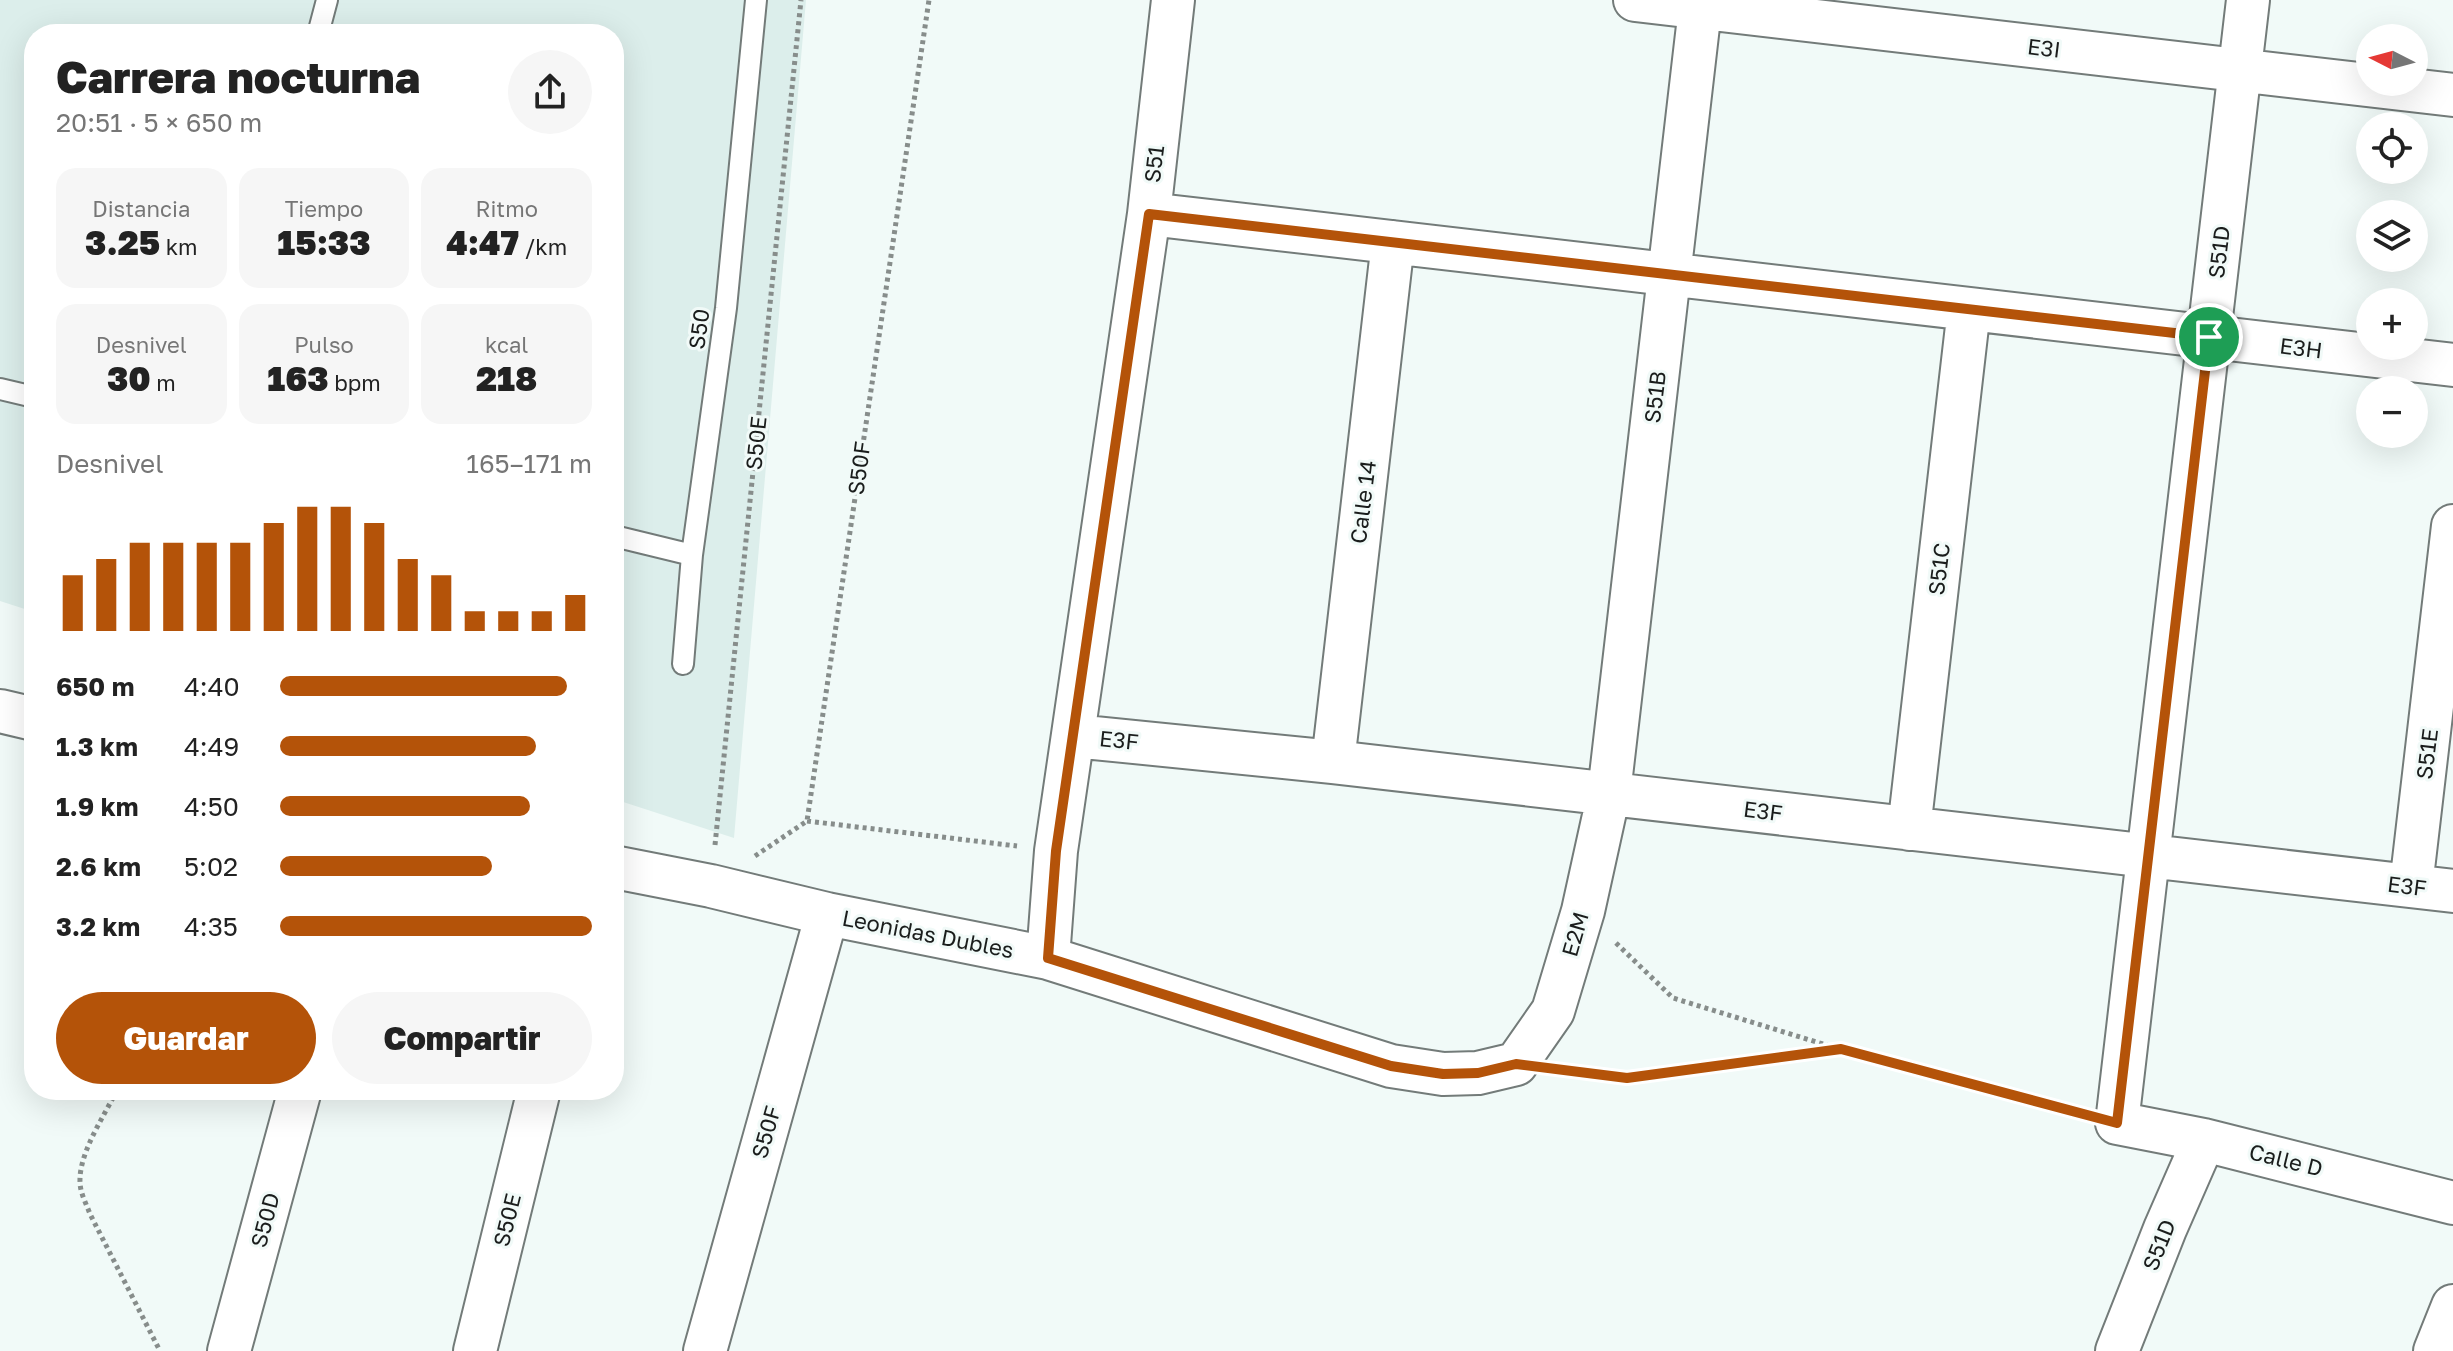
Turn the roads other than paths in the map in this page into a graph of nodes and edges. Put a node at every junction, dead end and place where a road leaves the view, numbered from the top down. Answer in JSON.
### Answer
{"nodes":[{"id":1,"x":327,"y":0,"type":"edge"},
{"id":2,"x":756,"y":0,"type":"edge"},
{"id":3,"x":1173,"y":0,"type":"edge"},
{"id":4,"x":1635,"y":0,"type":"edge"},
{"id":5,"x":2248,"y":0,"type":"edge"},
{"id":6,"x":1700,"y":4,"type":"edge"},
{"id":7,"x":321,"y":24,"type":"edge"},
{"id":8,"x":2240,"y":71,"type":"junction"},
{"id":9,"x":2453,"y":95,"type":"edge"},
{"id":10,"x":1149,"y":214,"type":"junction"},
{"id":11,"x":1393,"y":242,"type":"junction"},
{"id":12,"x":1669,"y":274,"type":"junction"},
{"id":13,"x":1969,"y":309,"type":"junction"},
{"id":14,"x":2209,"y":337,"type":"junction"},
{"id":15,"x":2453,"y":365,"type":"edge"},
{"id":16,"x":0,"y":389,"type":"edge"},
{"id":17,"x":24,"y":395,"type":"edge"},
{"id":18,"x":2453,"y":526,"type":"edge"},
{"id":19,"x":624,"y":538,"type":"edge"},
{"id":20,"x":692,"y":555,"type":"junction"},
{"id":21,"x":683,"y":664,"type":"dead end"},
{"id":22,"x":0,"y":711,"type":"edge"},
{"id":23,"x":24,"y":717,"type":"edge"},
{"id":24,"x":1074,"y":736,"type":"junction"},
{"id":25,"x":1333,"y":762,"type":"junction"},
{"id":26,"x":1609,"y":793,"type":"junction"},
{"id":27,"x":1909,"y":829,"type":"junction"},
{"id":28,"x":2149,"y":856,"type":"junction"},
{"id":29,"x":624,"y":869,"type":"edge"},
{"id":30,"x":2411,"y":886,"type":"junction"},
{"id":31,"x":2453,"y":891,"type":"edge"},
{"id":32,"x":827,"y":914,"type":"junction"},
{"id":33,"x":1048,"y":958,"type":"junction"},
{"id":34,"x":1516,"y":1064,"type":"joint"},
{"id":35,"x":297,"y":1100,"type":"edge"},
{"id":36,"x":537,"y":1100,"type":"edge"},
{"id":37,"x":2117,"y":1123,"type":"joint"},
{"id":38,"x":2204,"y":1140,"type":"junction"},
{"id":39,"x":2453,"y":1203,"type":"edge"},
{"id":40,"x":2453,"y":1306,"type":"edge"},
{"id":41,"x":229,"y":1351,"type":"edge"},
{"id":42,"x":475,"y":1351,"type":"edge"},
{"id":43,"x":705,"y":1351,"type":"edge"},
{"id":44,"x":2117,"y":1351,"type":"edge"},
{"id":45,"x":2435,"y":1351,"type":"edge"}],
"edges":[{"from":1,"to":7,"type":"lane"},
{"from":2,"to":20,"type":"lane","name":"S50"},
{"from":3,"to":10,"type":"street","name":"S51"},
{"from":4,"to":6,"type":"street","name":"E3I"},
{"from":5,"to":8,"type":"street","name":"S51D"},
{"from":6,"to":8,"type":"street","name":"E3I"},
{"from":6,"to":12,"type":"street","name":"S51B"},
{"from":8,"to":9,"type":"street","name":"E3I"},
{"from":8,"to":14,"type":"street","name":"S51D"},
{"from":10,"to":11,"type":"street","name":"E3H"},
{"from":10,"to":24,"type":"street","name":"S51"},
{"from":11,"to":12,"type":"street","name":"E3H"},
{"from":11,"to":25,"type":"street","name":"Calle 14"},
{"from":12,"to":13,"type":"street","name":"E3H"},
{"from":12,"to":26,"type":"street","name":"S51B"},
{"from":13,"to":14,"type":"street","name":"E3H"},
{"from":13,"to":27,"type":"street","name":"S51C"},
{"from":14,"to":15,"type":"street","name":"E3H"},
{"from":14,"to":28,"type":"street","name":"S51D"},
{"from":16,"to":17,"type":"lane"},
{"from":18,"to":30,"type":"street","name":"S51E"},
{"from":19,"to":20,"type":"lane"},
{"from":20,"to":21,"type":"lane","name":"S50"},
{"from":22,"to":23,"type":"street"},
{"from":24,"to":25,"type":"street","name":"E3F"},
{"from":24,"to":33,"type":"street","name":"S51"},
{"from":25,"to":26,"type":"street","name":"E3F"},
{"from":26,"to":27,"type":"street","name":"E3F"},
{"from":26,"to":34,"type":"street","name":"E2M"},
{"from":27,"to":28,"type":"street","name":"E3F"},
{"from":28,"to":30,"type":"street","name":"E3F"},
{"from":28,"to":37,"type":"street","name":"S51D"},
{"from":29,"to":32,"type":"street","name":"Leonidas Dubles"},
{"from":30,"to":31,"type":"street","name":"E3F"},
{"from":32,"to":33,"type":"street","name":"Leonidas Dubles"},
{"from":32,"to":43,"type":"street","name":"S50F"},
{"from":33,"to":34,"type":"street","name":"Leonidas Dubles"},
{"from":35,"to":41,"type":"street","name":"S50D"},
{"from":36,"to":42,"type":"street","name":"S50E"},
{"from":37,"to":38,"type":"street","name":"Calle D"},
{"from":38,"to":39,"type":"street","name":"Calle D"},
{"from":38,"to":44,"type":"street","name":"S51D"},
{"from":40,"to":45,"type":"street"}]}
